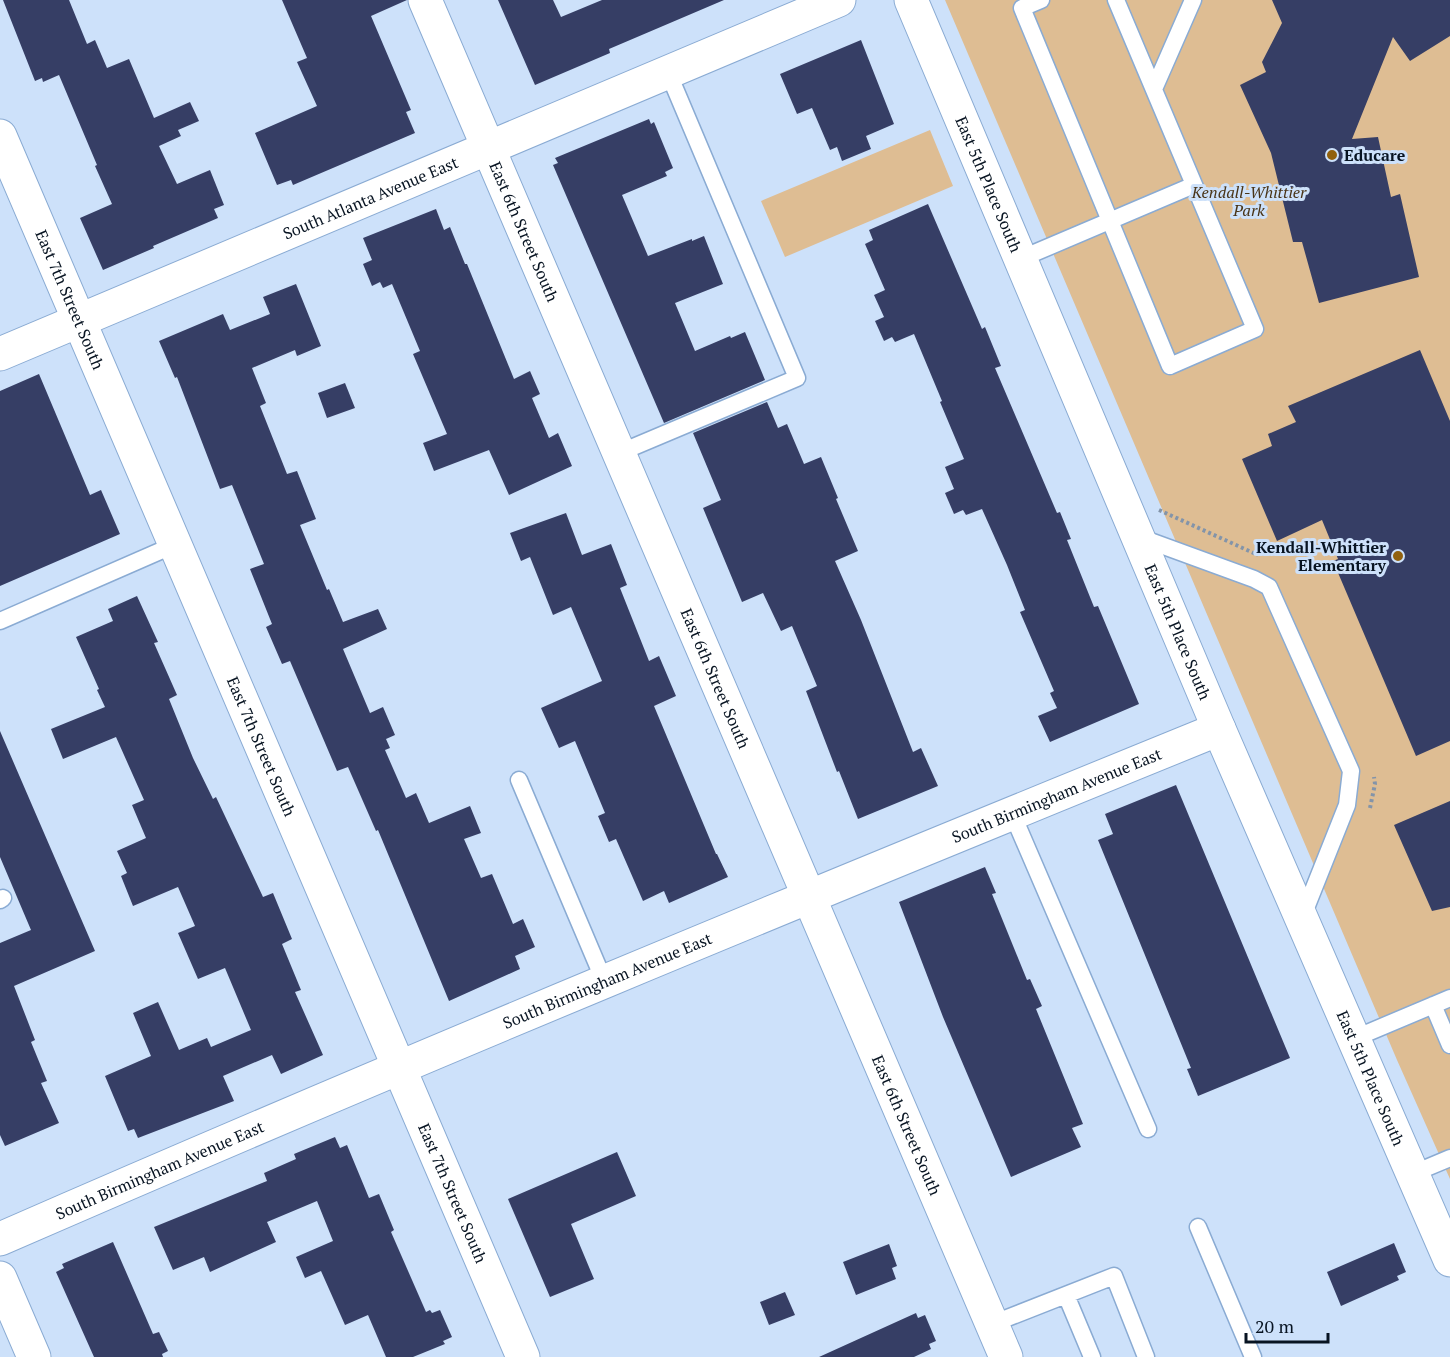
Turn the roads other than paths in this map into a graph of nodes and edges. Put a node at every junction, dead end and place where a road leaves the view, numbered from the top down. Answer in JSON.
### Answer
{"nodes":[{"id":1,"x":425,"y":0,"type":"edge"},
{"id":2,"x":839,"y":0,"type":"edge"},
{"id":3,"x":911,"y":0,"type":"edge"},
{"id":4,"x":1041,"y":0,"type":"edge"},
{"id":5,"x":1116,"y":0,"type":"edge"},
{"id":6,"x":1193,"y":0,"type":"edge"},
{"id":7,"x":669,"y":72,"type":"junction"},
{"id":8,"x":1154,"y":89,"type":"junction"},
{"id":9,"x":0,"y":136,"type":"edge"},
{"id":10,"x":488,"y":148,"type":"junction"},
{"id":11,"x":1194,"y":184,"type":"junction"},
{"id":12,"x":1110,"y":220,"type":"junction"},
{"id":13,"x":1020,"y":259,"type":"junction"},
{"id":14,"x":78,"y":321,"type":"junction"},
{"id":15,"x":0,"y":354,"type":"edge"},
{"id":16,"x":619,"y":453,"type":"junction"},
{"id":17,"x":1137,"y":537,"type":"junction"},
{"id":18,"x":174,"y":545,"type":"junction"},
{"id":19,"x":0,"y":621,"type":"edge"},
{"id":20,"x":1219,"y":729,"type":"junction"},
{"id":21,"x":519,"y":780,"type":"dead end"},
{"id":22,"x":1012,"y":813,"type":"junction"},
{"id":23,"x":809,"y":898,"type":"junction"},
{"id":24,"x":1301,"y":918,"type":"junction"},
{"id":25,"x":605,"y":983,"type":"junction"},
{"id":26,"x":1450,"y":998,"type":"edge"},
{"id":27,"x":1433,"y":1005,"type":"junction"},
{"id":28,"x":1353,"y":1039,"type":"junction"},
{"id":29,"x":1450,"y":1045,"type":"edge"},
{"id":30,"x":399,"y":1069,"type":"junction"},
{"id":31,"x":1148,"y":1129,"type":"dead end"},
{"id":32,"x":1450,"y":1158,"type":"edge"},
{"id":33,"x":1412,"y":1174,"type":"junction"},
{"id":34,"x":1198,"y":1227,"type":"dead end"},
{"id":35,"x":0,"y":1239,"type":"edge"},
{"id":36,"x":1450,"y":1260,"type":"edge"},
{"id":37,"x":0,"y":1278,"type":"edge"},
{"id":38,"x":1066,"y":1294,"type":"junction"},
{"id":39,"x":992,"y":1324,"type":"junction"},
{"id":40,"x":34,"y":1357,"type":"edge"},
{"id":41,"x":523,"y":1357,"type":"edge"},
{"id":42,"x":1006,"y":1357,"type":"edge"},
{"id":43,"x":1092,"y":1357,"type":"edge"},
{"id":44,"x":1146,"y":1357,"type":"edge"},
{"id":45,"x":1253,"y":1357,"type":"edge"}],
"edges":[{"from":1,"to":10,"type":"street","name":"East 6th Street South"},
{"from":2,"to":7,"type":"street","name":"South Atlanta Avenue East"},
{"from":3,"to":13,"type":"street","name":"East 5th Place South"},
{"from":4,"to":12,"type":"lane"},
{"from":5,"to":8,"type":"lane"},
{"from":6,"to":8,"type":"lane"},
{"from":7,"to":10,"type":"street","name":"South Atlanta Avenue East"},
{"from":7,"to":16,"type":"lane"},
{"from":8,"to":11,"type":"lane"},
{"from":9,"to":14,"type":"street","name":"East 7th Street South"},
{"from":10,"to":14,"type":"street","name":"South Atlanta Avenue East"},
{"from":10,"to":16,"type":"street","name":"East 6th Street South"},
{"from":11,"to":12,"type":"lane"},
{"from":11,"to":12,"type":"lane"},
{"from":12,"to":13,"type":"lane"},
{"from":13,"to":17,"type":"street","name":"East 5th Place South"},
{"from":14,"to":15,"type":"street","name":"South Atlanta Avenue East"},
{"from":14,"to":18,"type":"street","name":"East 7th Street South"},
{"from":16,"to":23,"type":"street","name":"East 6th Street South"},
{"from":17,"to":20,"type":"street","name":"East 5th Place South"},
{"from":17,"to":24,"type":"lane"},
{"from":18,"to":19,"type":"lane"},
{"from":18,"to":30,"type":"street","name":"East 7th Street South"},
{"from":20,"to":22,"type":"street","name":"South Birmingham Avenue East"},
{"from":20,"to":24,"type":"street","name":"East 5th Place South"},
{"from":21,"to":25,"type":"lane"},
{"from":22,"to":23,"type":"street","name":"South Birmingham Avenue East"},
{"from":22,"to":31,"type":"lane"},
{"from":23,"to":25,"type":"street","name":"South Birmingham Avenue East"},
{"from":23,"to":39,"type":"street","name":"East 6th Street South"},
{"from":24,"to":28,"type":"street","name":"East 5th Place South"},
{"from":25,"to":30,"type":"street","name":"South Birmingham Avenue East"},
{"from":26,"to":27,"type":"lane"},
{"from":27,"to":28,"type":"lane"},
{"from":27,"to":29,"type":"lane"},
{"from":28,"to":33,"type":"street","name":"East 5th Place South"},
{"from":30,"to":35,"type":"street","name":"South Birmingham Avenue East"},
{"from":30,"to":41,"type":"street","name":"East 7th Street South"},
{"from":32,"to":33,"type":"lane"},
{"from":33,"to":36,"type":"street","name":"East 5th Place South"},
{"from":34,"to":45,"type":"lane"},
{"from":37,"to":40,"type":"street"},
{"from":38,"to":39,"type":"lane"},
{"from":38,"to":43,"type":"lane"},
{"from":38,"to":44,"type":"lane"},
{"from":39,"to":42,"type":"street","name":"East 6th Street South"}]}
